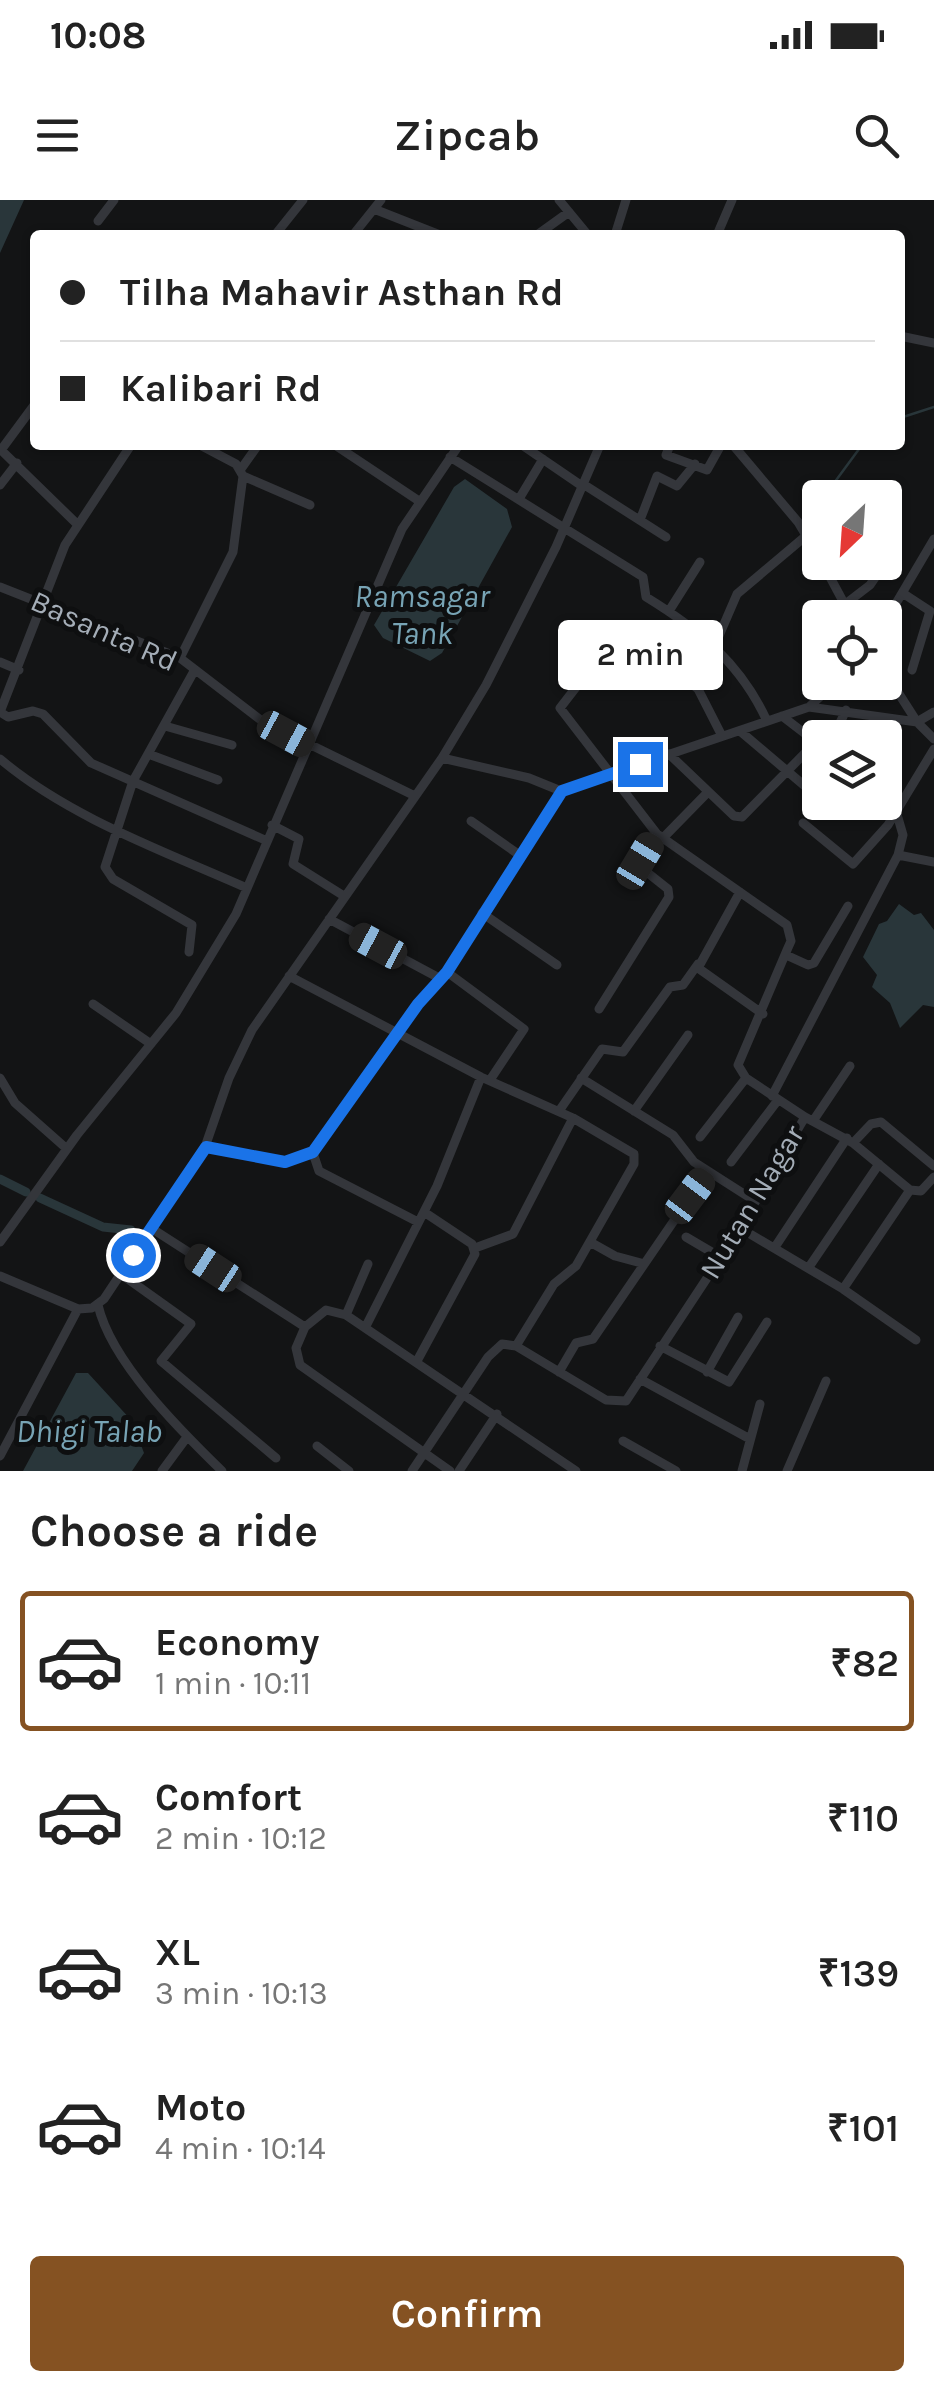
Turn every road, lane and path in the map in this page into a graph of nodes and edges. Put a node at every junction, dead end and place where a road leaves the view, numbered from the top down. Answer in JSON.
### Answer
{"nodes":[{"id":1,"x":114,"y":200,"type":"edge"},
{"id":2,"x":303,"y":200,"type":"edge"},
{"id":3,"x":560,"y":200,"type":"edge"},
{"id":4,"x":626,"y":200,"type":"edge"},
{"id":5,"x":732,"y":200,"type":"edge"},
{"id":6,"x":377,"y":204,"type":"edge"},
{"id":7,"x":569,"y":212,"type":"junction"},
{"id":8,"x":98,"y":222,"type":"dead end"},
{"id":9,"x":279,"y":230,"type":"edge"},
{"id":10,"x":357,"y":230,"type":"edge"},
{"id":11,"x":430,"y":230,"type":"edge"},
{"id":12,"x":544,"y":230,"type":"edge"},
{"id":13,"x":584,"y":230,"type":"edge"},
{"id":14,"x":617,"y":230,"type":"edge"},
{"id":15,"x":718,"y":230,"type":"edge"},
{"id":16,"x":905,"y":337,"type":"edge"},
{"id":17,"x":934,"y":343,"type":"edge"},
{"id":18,"x":30,"y":411,"type":"edge"},
{"id":19,"x":1,"y":450,"type":"edge"},
{"id":20,"x":128,"y":450,"type":"edge"},
{"id":21,"x":208,"y":450,"type":"edge"},
{"id":22,"x":255,"y":450,"type":"edge"},
{"id":23,"x":342,"y":450,"type":"edge"},
{"id":24,"x":455,"y":450,"type":"edge"},
{"id":25,"x":529,"y":450,"type":"edge"},
{"id":26,"x":598,"y":450,"type":"edge"},
{"id":27,"x":668,"y":450,"type":"edge"},
{"id":28,"x":718,"y":450,"type":"edge"},
{"id":29,"x":737,"y":450,"type":"edge"},
{"id":30,"x":450,"y":457,"type":"junction"},
{"id":31,"x":543,"y":460,"type":"junction"},
{"id":32,"x":17,"y":463,"type":"junction"},
{"id":33,"x":695,"y":464,"type":"junction"},
{"id":34,"x":645,"y":470,"type":"dead end"},
{"id":35,"x":242,"y":473,"type":"junction"},
{"id":36,"x":658,"y":476,"type":"junction"},
{"id":37,"x":0,"y":485,"type":"edge"},
{"id":38,"x":583,"y":485,"type":"junction"},
{"id":39,"x":519,"y":500,"type":"junction"},
{"id":40,"x":420,"y":502,"type":"junction"},
{"id":41,"x":310,"y":505,"type":"dead end"},
{"id":42,"x":640,"y":520,"type":"junction"},
{"id":43,"x":76,"y":524,"type":"junction"},
{"id":44,"x":565,"y":527,"type":"junction"},
{"id":45,"x":802,"y":529,"type":"edge"},
{"id":46,"x":666,"y":537,"type":"dead end"},
{"id":47,"x":802,"y":539,"type":"edge"},
{"id":48,"x":934,"y":539,"type":"edge"},
{"id":49,"x":700,"y":562,"type":"dead end"},
{"id":50,"x":921,"y":562,"type":"junction"},
{"id":51,"x":932,"y":568,"type":"edge"},
{"id":52,"x":873,"y":580,"type":"edge"},
{"id":53,"x":0,"y":587,"type":"edge"},
{"id":54,"x":904,"y":594,"type":"junction"},
{"id":55,"x":40,"y":600,"type":"junction"},
{"id":56,"x":849,"y":600,"type":"edge"},
{"id":57,"x":900,"y":600,"type":"edge"},
{"id":58,"x":668,"y":610,"type":"junction"},
{"id":59,"x":715,"y":646,"type":"junction"},
{"id":60,"x":180,"y":658,"type":"junction"},
{"id":61,"x":0,"y":662,"type":"edge"},
{"id":62,"x":19,"y":670,"type":"junction"},
{"id":63,"x":912,"y":670,"type":"dead end"},
{"id":64,"x":193,"y":673,"type":"junction"},
{"id":65,"x":902,"y":699,"type":"edge"},
{"id":66,"x":817,"y":700,"type":"edge"},
{"id":67,"x":809,"y":707,"type":"junction"},
{"id":68,"x":846,"y":710,"type":"junction"},
{"id":69,"x":0,"y":712,"type":"edge"},
{"id":70,"x":934,"y":712,"type":"edge"},
{"id":71,"x":782,"y":716,"type":"junction"},
{"id":72,"x":841,"y":720,"type":"edge"},
{"id":73,"x":768,"y":721,"type":"junction"},
{"id":74,"x":917,"y":722,"type":"junction"},
{"id":75,"x":165,"y":726,"type":"junction"},
{"id":76,"x":740,"y":731,"type":"junction"},
{"id":77,"x":802,"y":732,"type":"edge"},
{"id":78,"x":722,"y":736,"type":"junction"},
{"id":79,"x":934,"y":739,"type":"edge"},
{"id":80,"x":232,"y":746,"type":"dead end"},
{"id":81,"x":310,"y":746,"type":"junction"},
{"id":82,"x":934,"y":748,"type":"edge"},
{"id":83,"x":151,"y":754,"type":"junction"},
{"id":84,"x":669,"y":754,"type":"junction"},
{"id":85,"x":442,"y":758,"type":"junction"},
{"id":86,"x":0,"y":759,"type":"edge"},
{"id":87,"x":802,"y":759,"type":"edge"},
{"id":88,"x":789,"y":772,"type":"junction"},
{"id":89,"x":612,"y":774,"type":"junction"},
{"id":90,"x":218,"y":780,"type":"dead end"},
{"id":91,"x":133,"y":781,"type":"junction"},
{"id":92,"x":802,"y":782,"type":"edge"},
{"id":93,"x":562,"y":791,"type":"junction"},
{"id":94,"x":708,"y":792,"type":"junction"},
{"id":95,"x":415,"y":796,"type":"junction"},
{"id":96,"x":902,"y":799,"type":"edge"},
{"id":97,"x":887,"y":820,"type":"edge"},
{"id":98,"x":900,"y":820,"type":"edge"},
{"id":99,"x":471,"y":822,"type":"dead end"},
{"id":100,"x":803,"y":823,"type":"dead end"},
{"id":101,"x":272,"y":826,"type":"junction"},
{"id":102,"x":118,"y":830,"type":"junction"},
{"id":103,"x":660,"y":836,"type":"junction"},
{"id":104,"x":265,"y":840,"type":"junction"},
{"id":105,"x":898,"y":855,"type":"junction"},
{"id":106,"x":521,"y":856,"type":"junction"},
{"id":107,"x":934,"y":862,"type":"edge"},
{"id":108,"x":247,"y":888,"type":"junction"},
{"id":109,"x":740,"y":892,"type":"junction"},
{"id":110,"x":344,"y":896,"type":"junction"},
{"id":111,"x":848,"y":906,"type":"dead end"},
{"id":112,"x":482,"y":913,"type":"junction"},
{"id":113,"x":329,"y":919,"type":"junction"},
{"id":114,"x":189,"y":952,"type":"dead end"},
{"id":115,"x":786,"y":955,"type":"junction"},
{"id":116,"x":557,"y":964,"type":"dead end"},
{"id":117,"x":698,"y":964,"type":"junction"},
{"id":118,"x":289,"y":976,"type":"junction"},
{"id":119,"x":444,"y":976,"type":"junction"},
{"id":120,"x":93,"y":1004,"type":"dead end"},
{"id":121,"x":599,"y":1009,"type":"dead end"},
{"id":122,"x":763,"y":1014,"type":"junction"},
{"id":123,"x":398,"y":1034,"type":"junction"},
{"id":124,"x":688,"y":1034,"type":"dead end"},
{"id":125,"x":151,"y":1044,"type":"junction"},
{"id":126,"x":850,"y":1066,"type":"dead end"},
{"id":127,"x":0,"y":1078,"type":"edge"},
{"id":128,"x":485,"y":1078,"type":"junction"},
{"id":129,"x":582,"y":1078,"type":"junction"},
{"id":130,"x":746,"y":1078,"type":"junction"},
{"id":131,"x":775,"y":1098,"type":"junction"},
{"id":132,"x":559,"y":1111,"type":"junction"},
{"id":133,"x":634,"y":1111,"type":"junction"},
{"id":134,"x":573,"y":1118,"type":"junction"},
{"id":135,"x":809,"y":1119,"type":"junction"},
{"id":136,"x":700,"y":1137,"type":"dead end"},
{"id":137,"x":850,"y":1140,"type":"junction"},
{"id":138,"x":206,"y":1147,"type":"junction"},
{"id":139,"x":67,"y":1149,"type":"junction"},
{"id":140,"x":313,"y":1152,"type":"junction"},
{"id":141,"x":731,"y":1162,"type":"dead end"},
{"id":142,"x":879,"y":1164,"type":"junction"},
{"id":143,"x":934,"y":1166,"type":"edge"},
{"id":144,"x":708,"y":1171,"type":"junction"},
{"id":145,"x":934,"y":1177,"type":"edge"},
{"id":146,"x":910,"y":1190,"type":"junction"},
{"id":147,"x":755,"y":1201,"type":"junction"},
{"id":148,"x":424,"y":1212,"type":"junction"},
{"id":149,"x":418,"y":1222,"type":"junction"},
{"id":150,"x":151,"y":1228,"type":"junction"},
{"id":151,"x":740,"y":1228,"type":"junction"},
{"id":152,"x":686,"y":1237,"type":"dead end"},
{"id":153,"x":0,"y":1242,"type":"edge"},
{"id":154,"x":590,"y":1242,"type":"junction"},
{"id":155,"x":775,"y":1247,"type":"junction"},
{"id":156,"x":475,"y":1248,"type":"junction"},
{"id":157,"x":720,"y":1257,"type":"junction"},
{"id":158,"x":641,"y":1263,"type":"junction"},
{"id":159,"x":368,"y":1264,"type":"dead end"},
{"id":160,"x":809,"y":1268,"type":"junction"},
{"id":161,"x":121,"y":1274,"type":"junction"},
{"id":162,"x":0,"y":1276,"type":"edge"},
{"id":163,"x":843,"y":1290,"type":"junction"},
{"id":164,"x":98,"y":1305,"type":"junction"},
{"id":165,"x":78,"y":1310,"type":"junction"},
{"id":166,"x":346,"y":1316,"type":"junction"},
{"id":167,"x":738,"y":1317,"type":"dead end"},
{"id":168,"x":768,"y":1322,"type":"dead end"},
{"id":169,"x":306,"y":1328,"type":"junction"},
{"id":170,"x":365,"y":1328,"type":"junction"},
{"id":171,"x":916,"y":1340,"type":"dead end"},
{"id":172,"x":516,"y":1346,"type":"junction"},
{"id":173,"x":660,"y":1346,"type":"junction"},
{"id":174,"x":417,"y":1362,"type":"junction"},
{"id":175,"x":559,"y":1372,"type":"junction"},
{"id":176,"x":707,"y":1372,"type":"junction"},
{"id":177,"x":640,"y":1379,"type":"junction"},
{"id":178,"x":826,"y":1381,"type":"dead end"},
{"id":179,"x":466,"y":1392,"type":"junction"},
{"id":180,"x":760,"y":1404,"type":"dead end"},
{"id":181,"x":497,"y":1414,"type":"junction"},
{"id":182,"x":187,"y":1437,"type":"junction"},
{"id":183,"x":750,"y":1438,"type":"junction"},
{"id":184,"x":623,"y":1441,"type":"dead end"},
{"id":185,"x":316,"y":1446,"type":"dead end"},
{"id":186,"x":426,"y":1454,"type":"junction"},
{"id":187,"x":0,"y":1456,"type":"edge"},
{"id":188,"x":276,"y":1458,"type":"dead end"},
{"id":189,"x":162,"y":1471,"type":"edge"},
{"id":190,"x":222,"y":1471,"type":"edge"},
{"id":191,"x":350,"y":1471,"type":"edge"},
{"id":192,"x":412,"y":1471,"type":"edge"},
{"id":193,"x":450,"y":1471,"type":"edge"},
{"id":194,"x":459,"y":1471,"type":"edge"},
{"id":195,"x":576,"y":1471,"type":"edge"},
{"id":196,"x":676,"y":1471,"type":"edge"},
{"id":197,"x":742,"y":1471,"type":"edge"},
{"id":198,"x":786,"y":1471,"type":"edge"}],
"edges":[{"from":1,"to":8,"type":"street"},
{"from":2,"to":9,"type":"street"},
{"from":3,"to":7,"type":"street"},
{"from":4,"to":14,"type":"street"},
{"from":5,"to":15,"type":"street"},
{"from":6,"to":10,"type":"street"},
{"from":6,"to":11,"type":"street"},
{"from":7,"to":12,"type":"street"},
{"from":7,"to":13,"type":"street"},
{"from":16,"to":17,"type":"street"},
{"from":18,"to":19,"type":"street"},
{"from":19,"to":32,"type":"street"},
{"from":20,"to":43,"type":"street"},
{"from":21,"to":35,"type":"street"},
{"from":22,"to":35,"type":"street"},
{"from":23,"to":40,"type":"street"},
{"from":24,"to":30,"type":"street"},
{"from":25,"to":31,"type":"street"},
{"from":26,"to":38,"type":"street"},
{"from":27,"to":33,"type":"street"},
{"from":28,"to":33,"type":"street"},
{"from":29,"to":45,"type":"street"},
{"from":30,"to":39,"type":"street"},
{"from":30,"to":40,"type":"street"},
{"from":31,"to":38,"type":"street"},
{"from":31,"to":39,"type":"street"},
{"from":32,"to":37,"type":"street"},
{"from":32,"to":43,"type":"street"},
{"from":33,"to":36,"type":"street"},
{"from":34,"to":36,"type":"street"},
{"from":35,"to":41,"type":"street"},
{"from":35,"to":60,"type":"street"},
{"from":36,"to":42,"type":"street"},
{"from":38,"to":42,"type":"street"},
{"from":38,"to":44,"type":"street"},
{"from":39,"to":44,"type":"street"},
{"from":40,"to":81,"type":"street"},
{"from":42,"to":46,"type":"street"},
{"from":43,"to":55,"type":"street"},
{"from":44,"to":58,"type":"street"},
{"from":44,"to":85,"type":"street"},
{"from":47,"to":59,"type":"street"},
{"from":48,"to":50,"type":"street"},
{"from":49,"to":58,"type":"street"},
{"from":50,"to":51,"type":"street"},
{"from":50,"to":54,"type":"street"},
{"from":52,"to":56,"type":"street"},
{"from":53,"to":55,"type":"street","name":"Basanta Rd"},
{"from":54,"to":57,"type":"street"},
{"from":54,"to":63,"type":"street"},
{"from":55,"to":60,"type":"street","name":"Basanta Rd"},
{"from":55,"to":62,"type":"street"},
{"from":58,"to":59,"type":"street"},
{"from":59,"to":73,"type":"street"},
{"from":60,"to":64,"type":"street","name":"Basanta Rd"},
{"from":61,"to":62,"type":"street"},
{"from":62,"to":69,"type":"street"},
{"from":64,"to":75,"type":"street"},
{"from":64,"to":81,"type":"street","name":"Basanta Rd"},
{"from":65,"to":74,"type":"street"},
{"from":66,"to":67,"type":"street"},
{"from":67,"to":68,"type":"street"},
{"from":67,"to":71,"type":"street"},
{"from":68,"to":72,"type":"street"},
{"from":68,"to":74,"type":"street"},
{"from":69,"to":91,"type":"street"},
{"from":70,"to":74,"type":"street"},
{"from":71,"to":73,"type":"street"},
{"from":71,"to":77,"type":"street"},
{"from":73,"to":76,"type":"street"},
{"from":74,"to":79,"type":"street"},
{"from":75,"to":80,"type":"street"},
{"from":75,"to":83,"type":"street"},
{"from":76,"to":78,"type":"street"},
{"from":76,"to":88,"type":"street"},
{"from":78,"to":84,"type":"street"},
{"from":78,"to":89,"type":"street"},
{"from":81,"to":95,"type":"street","name":"Basanta Rd"},
{"from":81,"to":101,"type":"street"},
{"from":82,"to":96,"type":"street"},
{"from":83,"to":90,"type":"street"},
{"from":83,"to":91,"type":"street"},
{"from":84,"to":89,"type":"street"},
{"from":84,"to":94,"type":"street"},
{"from":85,"to":93,"type":"street"},
{"from":85,"to":95,"type":"street"},
{"from":86,"to":102,"type":"street"},
{"from":87,"to":88,"type":"street"},
{"from":88,"to":92,"type":"street"},
{"from":88,"to":94,"type":"street"},
{"from":89,"to":93,"type":"street"},
{"from":89,"to":103,"type":"street"},
{"from":91,"to":102,"type":"street"},
{"from":91,"to":104,"type":"street"},
{"from":93,"to":106,"type":"street"},
{"from":94,"to":103,"type":"street"},
{"from":95,"to":110,"type":"street"},
{"from":97,"to":100,"type":"street"},
{"from":98,"to":105,"type":"street"},
{"from":99,"to":106,"type":"street"},
{"from":101,"to":104,"type":"street"},
{"from":101,"to":110,"type":"street"},
{"from":102,"to":108,"type":"street"},
{"from":102,"to":114,"type":"street"},
{"from":103,"to":109,"type":"street"},
{"from":103,"to":121,"type":"street"},
{"from":104,"to":108,"type":"street"},
{"from":105,"to":107,"type":"street"},
{"from":105,"to":131,"type":"street"},
{"from":106,"to":112,"type":"street"},
{"from":108,"to":125,"type":"street"},
{"from":109,"to":115,"type":"street"},
{"from":109,"to":117,"type":"street"},
{"from":110,"to":113,"type":"street"},
{"from":111,"to":115,"type":"street"},
{"from":112,"to":116,"type":"street"},
{"from":112,"to":119,"type":"street"},
{"from":113,"to":118,"type":"street"},
{"from":113,"to":119,"type":"street"},
{"from":115,"to":122,"type":"street"},
{"from":117,"to":122,"type":"street"},
{"from":117,"to":129,"type":"street"},
{"from":118,"to":123,"type":"street"},
{"from":118,"to":138,"type":"street"},
{"from":119,"to":123,"type":"street"},
{"from":119,"to":128,"type":"street"},
{"from":120,"to":125,"type":"street"},
{"from":122,"to":130,"type":"street"},
{"from":123,"to":128,"type":"street"},
{"from":123,"to":140,"type":"street"},
{"from":124,"to":133,"type":"street"},
{"from":125,"to":139,"type":"street"},
{"from":126,"to":135,"type":"street"},
{"from":127,"to":139,"type":"street"},
{"from":128,"to":132,"type":"street"},
{"from":128,"to":148,"type":"street"},
{"from":129,"to":132,"type":"street"},
{"from":129,"to":133,"type":"street"},
{"from":130,"to":131,"type":"street","name":"Nutan Nagar"},
{"from":130,"to":136,"type":"street"},
{"from":131,"to":135,"type":"street","name":"Nutan Nagar"},
{"from":131,"to":141,"type":"street"},
{"from":132,"to":134,"type":"street"},
{"from":133,"to":144,"type":"street"},
{"from":134,"to":154,"type":"street"},
{"from":134,"to":156,"type":"street"},
{"from":135,"to":137,"type":"street"},
{"from":135,"to":147,"type":"street","name":"Nutan Nagar"},
{"from":137,"to":142,"type":"street"},
{"from":137,"to":143,"type":"street"},
{"from":137,"to":155,"type":"street"},
{"from":138,"to":140,"type":"street"},
{"from":138,"to":150,"type":"street"},
{"from":139,"to":153,"type":"street"},
{"from":140,"to":149,"type":"street"},
{"from":142,"to":146,"type":"street"},
{"from":142,"to":160,"type":"street"},
{"from":144,"to":147,"type":"street"},
{"from":144,"to":158,"type":"street"},
{"from":145,"to":146,"type":"street"},
{"from":146,"to":163,"type":"street"},
{"from":147,"to":151,"type":"street","name":"Nutan Nagar"},
{"from":148,"to":149,"type":"street"},
{"from":148,"to":156,"type":"street"},
{"from":149,"to":170,"type":"street"},
{"from":150,"to":161,"type":"street"},
{"from":150,"to":169,"type":"street"},
{"from":151,"to":155,"type":"street"},
{"from":151,"to":157,"type":"street","name":"Nutan Nagar"},
{"from":152,"to":157,"type":"street"},
{"from":154,"to":158,"type":"street"},
{"from":154,"to":172,"type":"street"},
{"from":155,"to":160,"type":"street"},
{"from":156,"to":174,"type":"street"},
{"from":157,"to":173,"type":"street","name":"Nutan Nagar"},
{"from":158,"to":175,"type":"street"},
{"from":159,"to":166,"type":"street"},
{"from":160,"to":163,"type":"street"},
{"from":161,"to":164,"type":"street"},
{"from":161,"to":188,"type":"street"},
{"from":162,"to":165,"type":"street"},
{"from":163,"to":171,"type":"street"},
{"from":164,"to":165,"type":"street"},
{"from":164,"to":182,"type":"street"},
{"from":165,"to":187,"type":"street"},
{"from":166,"to":169,"type":"street"},
{"from":166,"to":170,"type":"street"},
{"from":167,"to":176,"type":"street"},
{"from":168,"to":176,"type":"street"},
{"from":169,"to":186,"type":"street"},
{"from":170,"to":174,"type":"street"},
{"from":172,"to":175,"type":"street"},
{"from":172,"to":179,"type":"street"},
{"from":173,"to":176,"type":"street"},
{"from":173,"to":177,"type":"street","name":"Nutan Nagar"},
{"from":174,"to":179,"type":"street"},
{"from":175,"to":177,"type":"street"},
{"from":177,"to":183,"type":"street"},
{"from":178,"to":198,"type":"street"},
{"from":179,"to":181,"type":"street"},
{"from":179,"to":186,"type":"street"},
{"from":180,"to":183,"type":"street"},
{"from":181,"to":194,"type":"street"},
{"from":181,"to":195,"type":"street"},
{"from":182,"to":189,"type":"street"},
{"from":182,"to":190,"type":"street"},
{"from":183,"to":197,"type":"street"},
{"from":184,"to":196,"type":"street"},
{"from":185,"to":191,"type":"street"},
{"from":186,"to":192,"type":"street"},
{"from":186,"to":193,"type":"street"}]}
